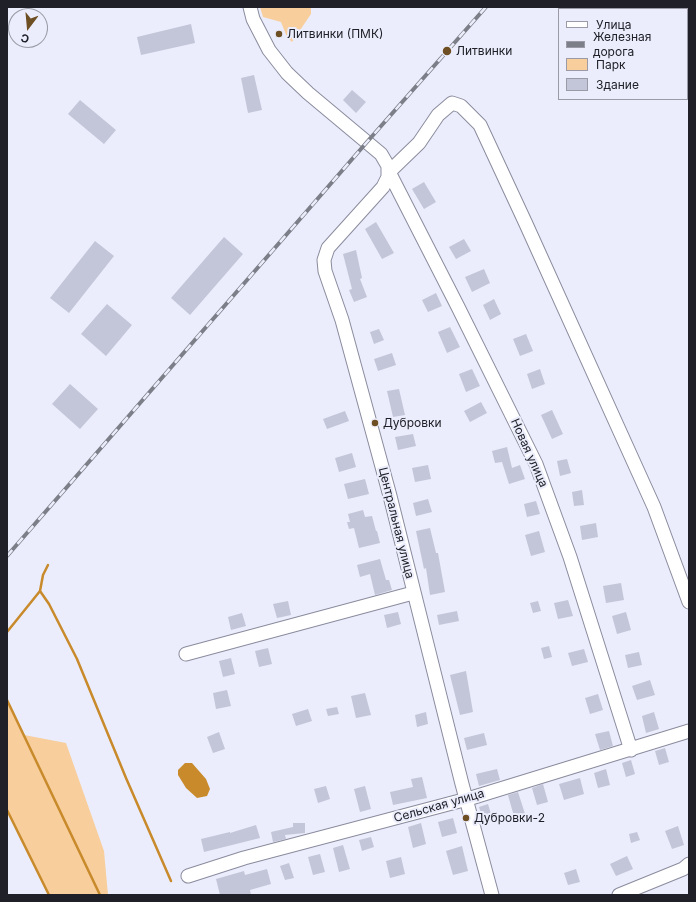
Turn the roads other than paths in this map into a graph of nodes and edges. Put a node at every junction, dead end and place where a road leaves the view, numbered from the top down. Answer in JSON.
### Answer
{"nodes":[{"id":1,"x":250,"y":7,"type":"edge"},
{"id":2,"x":388,"y":172,"type":"junction"},
{"id":3,"x":413,"y":593,"type":"junction"},
{"id":4,"x":689,"y":602,"type":"edge"},
{"id":5,"x":186,"y":654,"type":"dead end"},
{"id":6,"x":689,"y":731,"type":"edge"},
{"id":7,"x":631,"y":750,"type":"junction"},
{"id":8,"x":466,"y":799,"type":"junction"},
{"id":9,"x":689,"y":864,"type":"edge"},
{"id":10,"x":188,"y":876,"type":"dead end"},
{"id":11,"x":492,"y":895,"type":"edge"},
{"id":12,"x":619,"y":895,"type":"edge"}],
"edges":[{"from":1,"to":2,"type":"street","name":"Новая улица"},
{"from":2,"to":3,"type":"street","name":"Центральная улица"},
{"from":2,"to":4,"type":"street"},
{"from":2,"to":7,"type":"street","name":"Новая улица"},
{"from":3,"to":5,"type":"street"},
{"from":3,"to":8,"type":"street","name":"Центральная улица"},
{"from":6,"to":7,"type":"street","name":"Сельская улица"},
{"from":7,"to":8,"type":"street","name":"Сельская улица"},
{"from":8,"to":10,"type":"street","name":"Сельская улица"},
{"from":8,"to":11,"type":"street","name":"Центральная улица"},
{"from":9,"to":12,"type":"street"}]}
